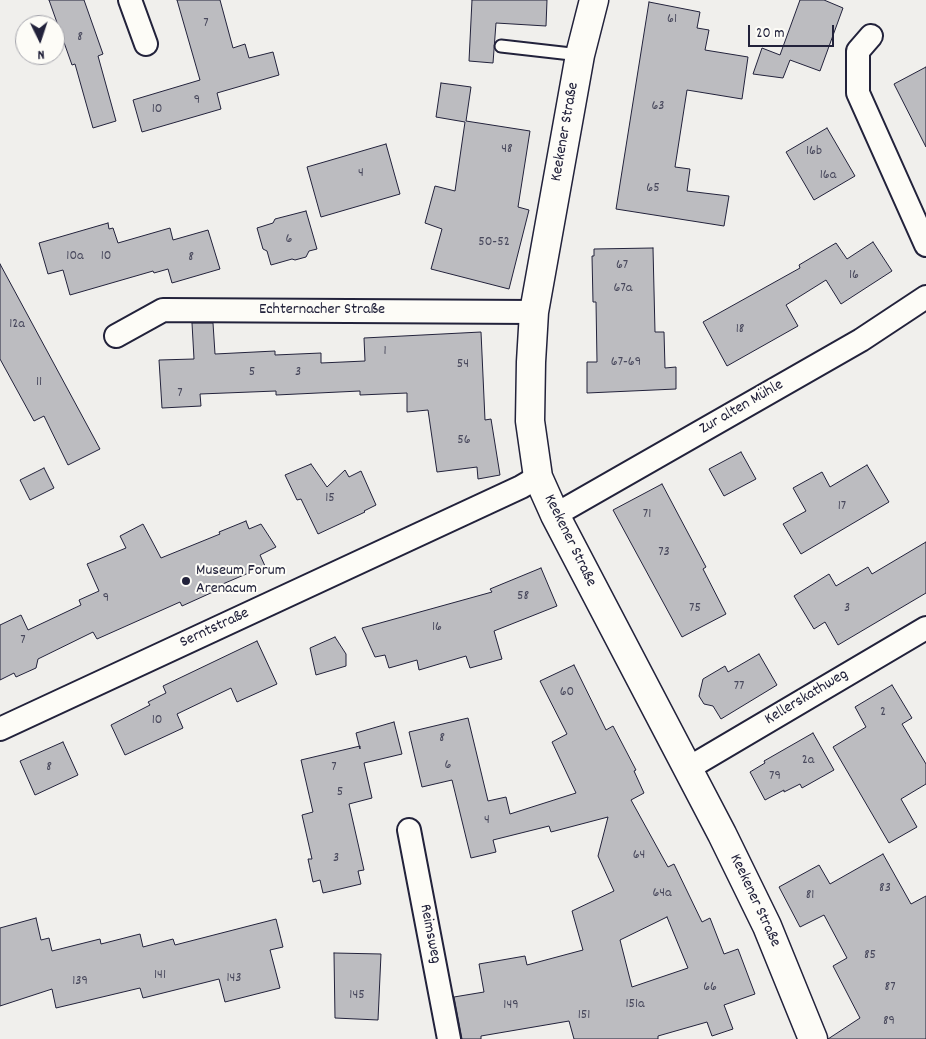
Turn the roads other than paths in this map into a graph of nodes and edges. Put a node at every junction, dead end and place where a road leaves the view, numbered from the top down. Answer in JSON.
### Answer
{"nodes":[{"id":1,"x":130,"y":0,"type":"edge"},
{"id":2,"x":594,"y":0,"type":"edge"},
{"id":3,"x":872,"y":36,"type":"dead end"},
{"id":4,"x":146,"y":44,"type":"dead end"},
{"id":5,"x":501,"y":46,"type":"dead end"},
{"id":6,"x":580,"y":55,"type":"junction"},
{"id":7,"x":926,"y":244,"type":"edge"},
{"id":8,"x":926,"y":297,"type":"edge"},
{"id":9,"x":534,"y":312,"type":"junction"},
{"id":10,"x":116,"y":336,"type":"dead end"},
{"id":11,"x":538,"y":477,"type":"junction"},
{"id":12,"x":555,"y":515,"type":"junction"},
{"id":13,"x":926,"y":628,"type":"edge"},
{"id":14,"x":0,"y":729,"type":"edge"},
{"id":15,"x":688,"y":769,"type":"junction"},
{"id":16,"x":409,"y":830,"type":"dead end"},
{"id":17,"x":449,"y":1039,"type":"edge"},
{"id":18,"x":813,"y":1039,"type":"edge"}],
"edges":[{"from":1,"to":4,"type":"street"},
{"from":2,"to":6,"type":"main road","name":"Keekener Straße"},
{"from":3,"to":7,"type":"street"},
{"from":5,"to":6,"type":"lane"},
{"from":6,"to":9,"type":"main road","name":"Keekener Straße"},
{"from":8,"to":12,"type":"street","name":"Zur alten Mühle"},
{"from":9,"to":10,"type":"street","name":"Echternacher Straße"},
{"from":9,"to":11,"type":"main road","name":"Keekener Straße"},
{"from":11,"to":12,"type":"main road","name":"Keekener Straße"},
{"from":11,"to":14,"type":"street","name":"Serntstraße"},
{"from":12,"to":15,"type":"main road","name":"Keekener Straße"},
{"from":13,"to":15,"type":"street","name":"Kellerskathweg"},
{"from":15,"to":18,"type":"main road","name":"Keekener Straße"},
{"from":16,"to":17,"type":"street","name":"Reimsweg"}]}
